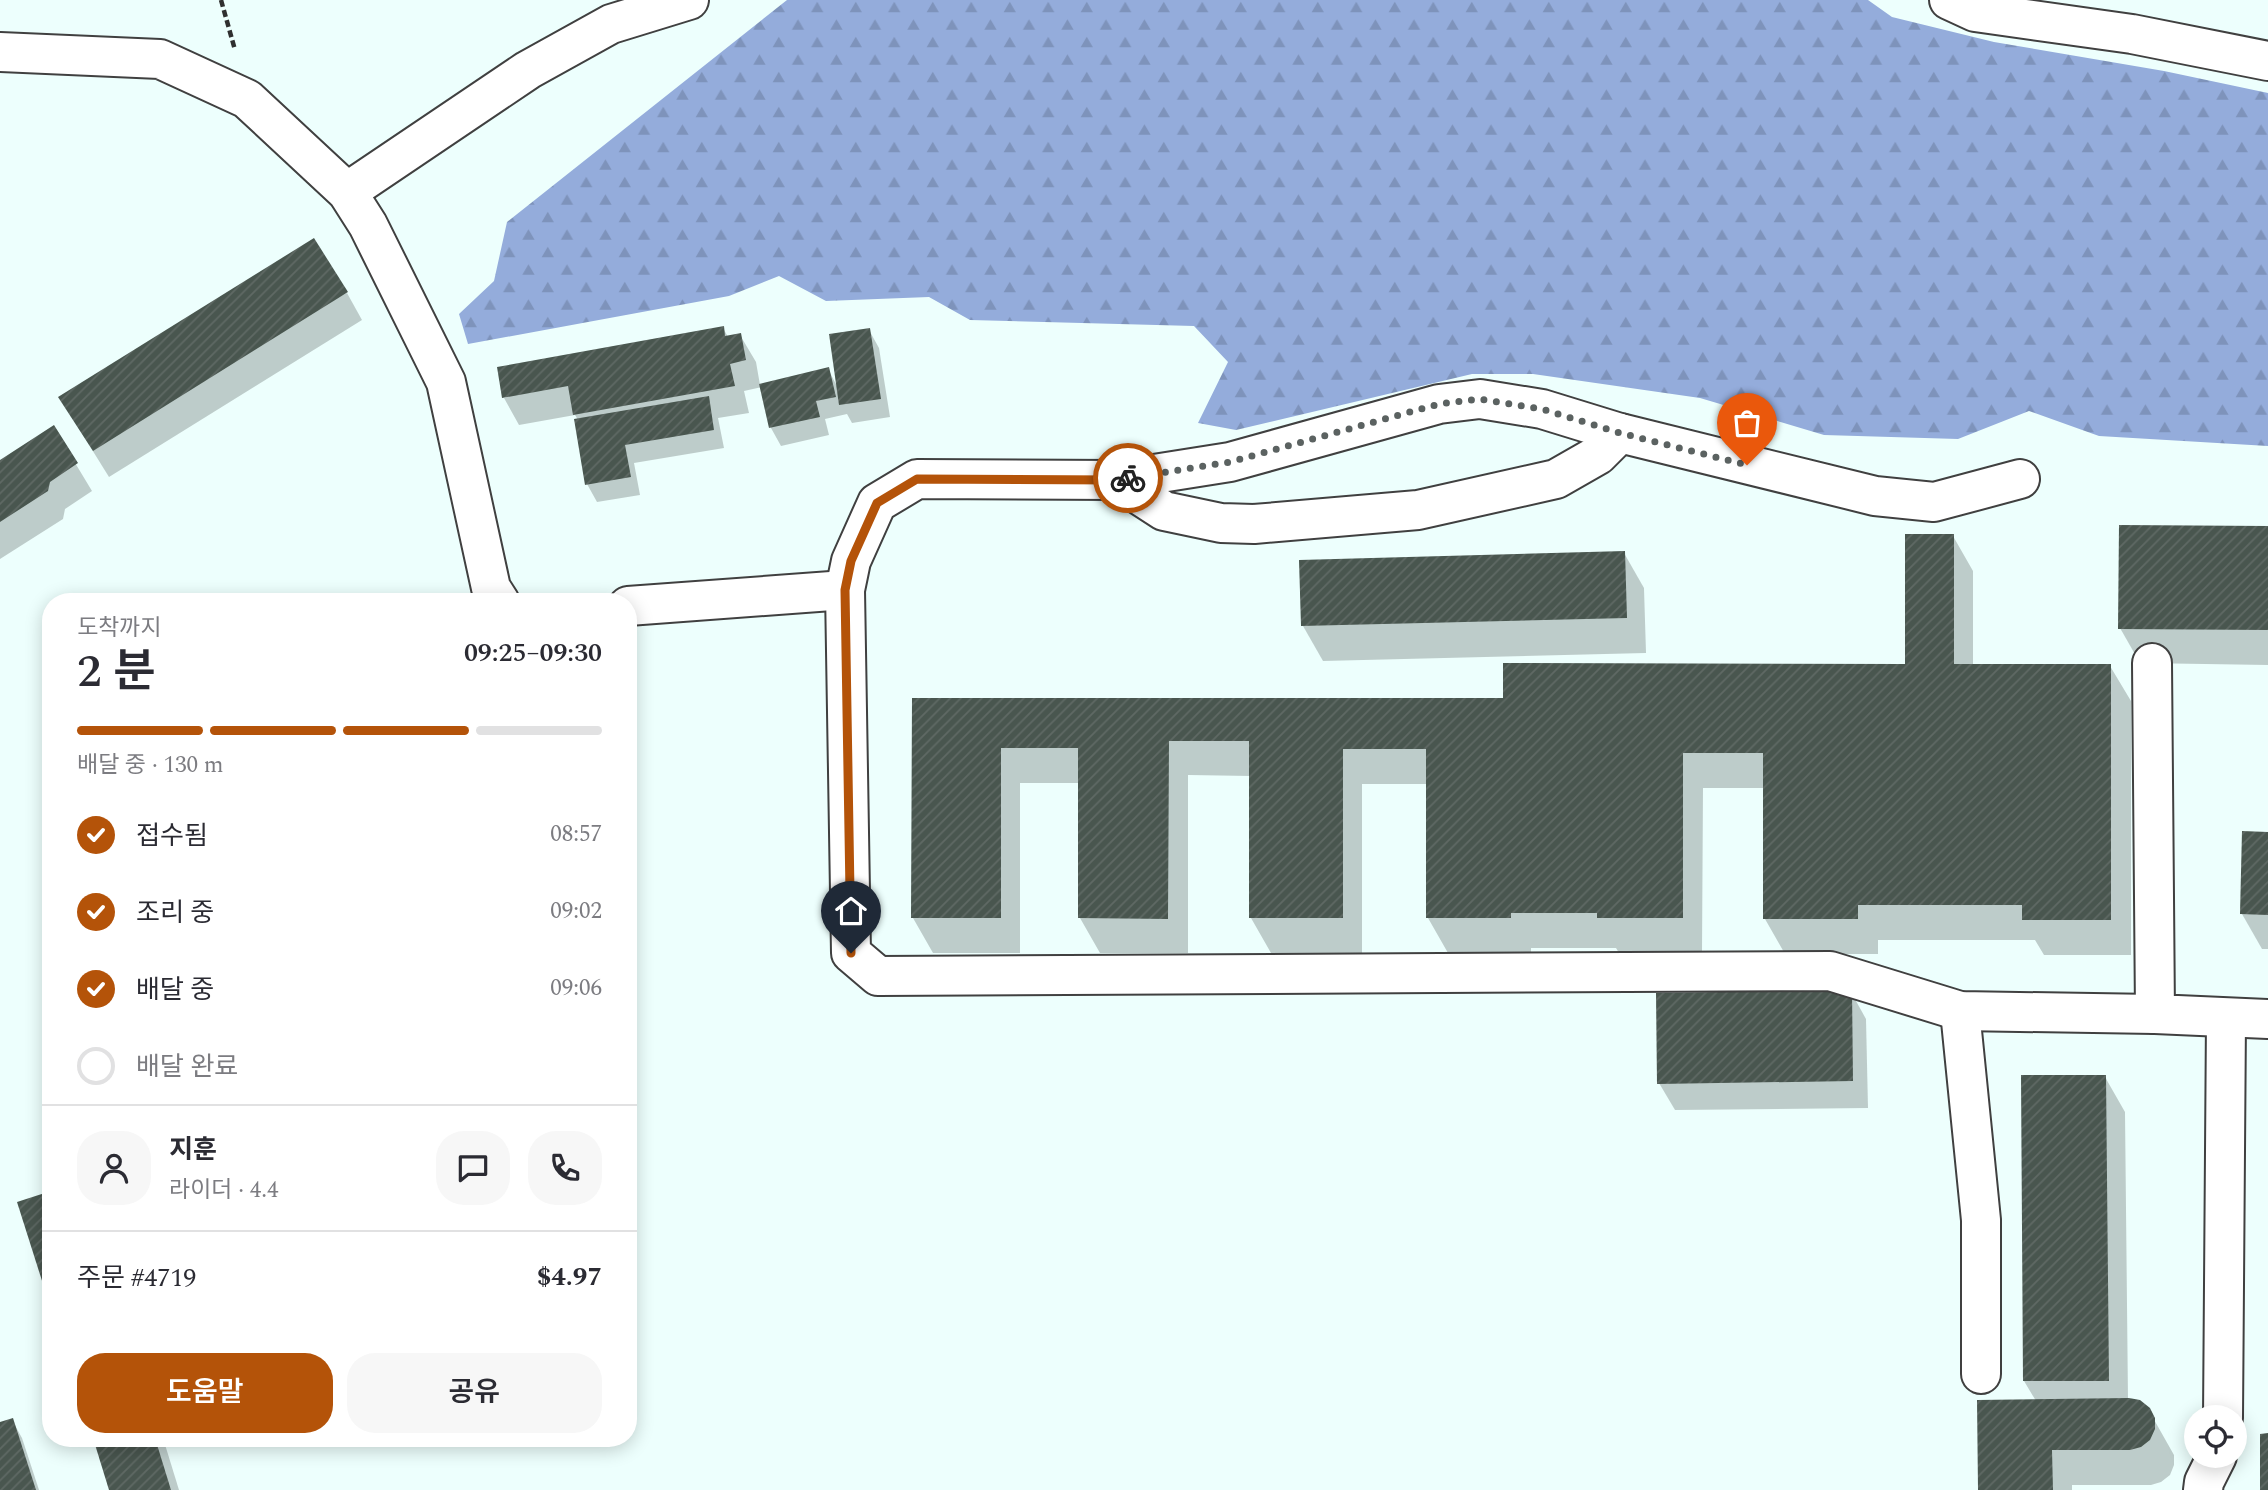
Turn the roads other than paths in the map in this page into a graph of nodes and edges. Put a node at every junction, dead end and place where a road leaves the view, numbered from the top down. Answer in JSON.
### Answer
{"nodes":[{"id":1,"x":689,"y":0,"type":"edge"},
{"id":2,"x":1949,"y":0,"type":"edge"},
{"id":3,"x":0,"y":52,"type":"edge"},
{"id":4,"x":2268,"y":61,"type":"edge"},
{"id":5,"x":347,"y":192,"type":"junction"},
{"id":6,"x":1620,"y":433,"type":"junction"},
{"id":7,"x":2020,"y":479,"type":"dead end"},
{"id":8,"x":1116,"y":480,"type":"junction"},
{"id":9,"x":845,"y":590,"type":"junction"},
{"id":10,"x":494,"y":593,"type":"edge"},
{"id":11,"x":637,"y":605,"type":"edge"},
{"id":12,"x":2152,"y":663,"type":"dead end"},
{"id":13,"x":1960,"y":1011,"type":"junction"},
{"id":14,"x":2155,"y":1014,"type":"junction"},
{"id":15,"x":2226,"y":1017,"type":"junction"},
{"id":16,"x":2268,"y":1019,"type":"edge"},
{"id":17,"x":1981,"y":1374,"type":"dead end"},
{"id":18,"x":2223,"y":1405,"type":"edge"},
{"id":19,"x":2211,"y":1468,"type":"edge"},
{"id":20,"x":2203,"y":1490,"type":"edge"}],
"edges":[{"from":1,"to":5,"type":"street"},
{"from":2,"to":4,"type":"street"},
{"from":3,"to":5,"type":"street"},
{"from":5,"to":10,"type":"street"},
{"from":6,"to":7,"type":"street"},
{"from":6,"to":8,"type":"street"},
{"from":6,"to":8,"type":"street"},
{"from":8,"to":9,"type":"street"},
{"from":9,"to":11,"type":"street"},
{"from":9,"to":13,"type":"street"},
{"from":12,"to":14,"type":"street"},
{"from":13,"to":14,"type":"street"},
{"from":13,"to":17,"type":"street"},
{"from":14,"to":15,"type":"street"},
{"from":15,"to":16,"type":"street"},
{"from":15,"to":18,"type":"street"},
{"from":19,"to":20,"type":"street"}]}
